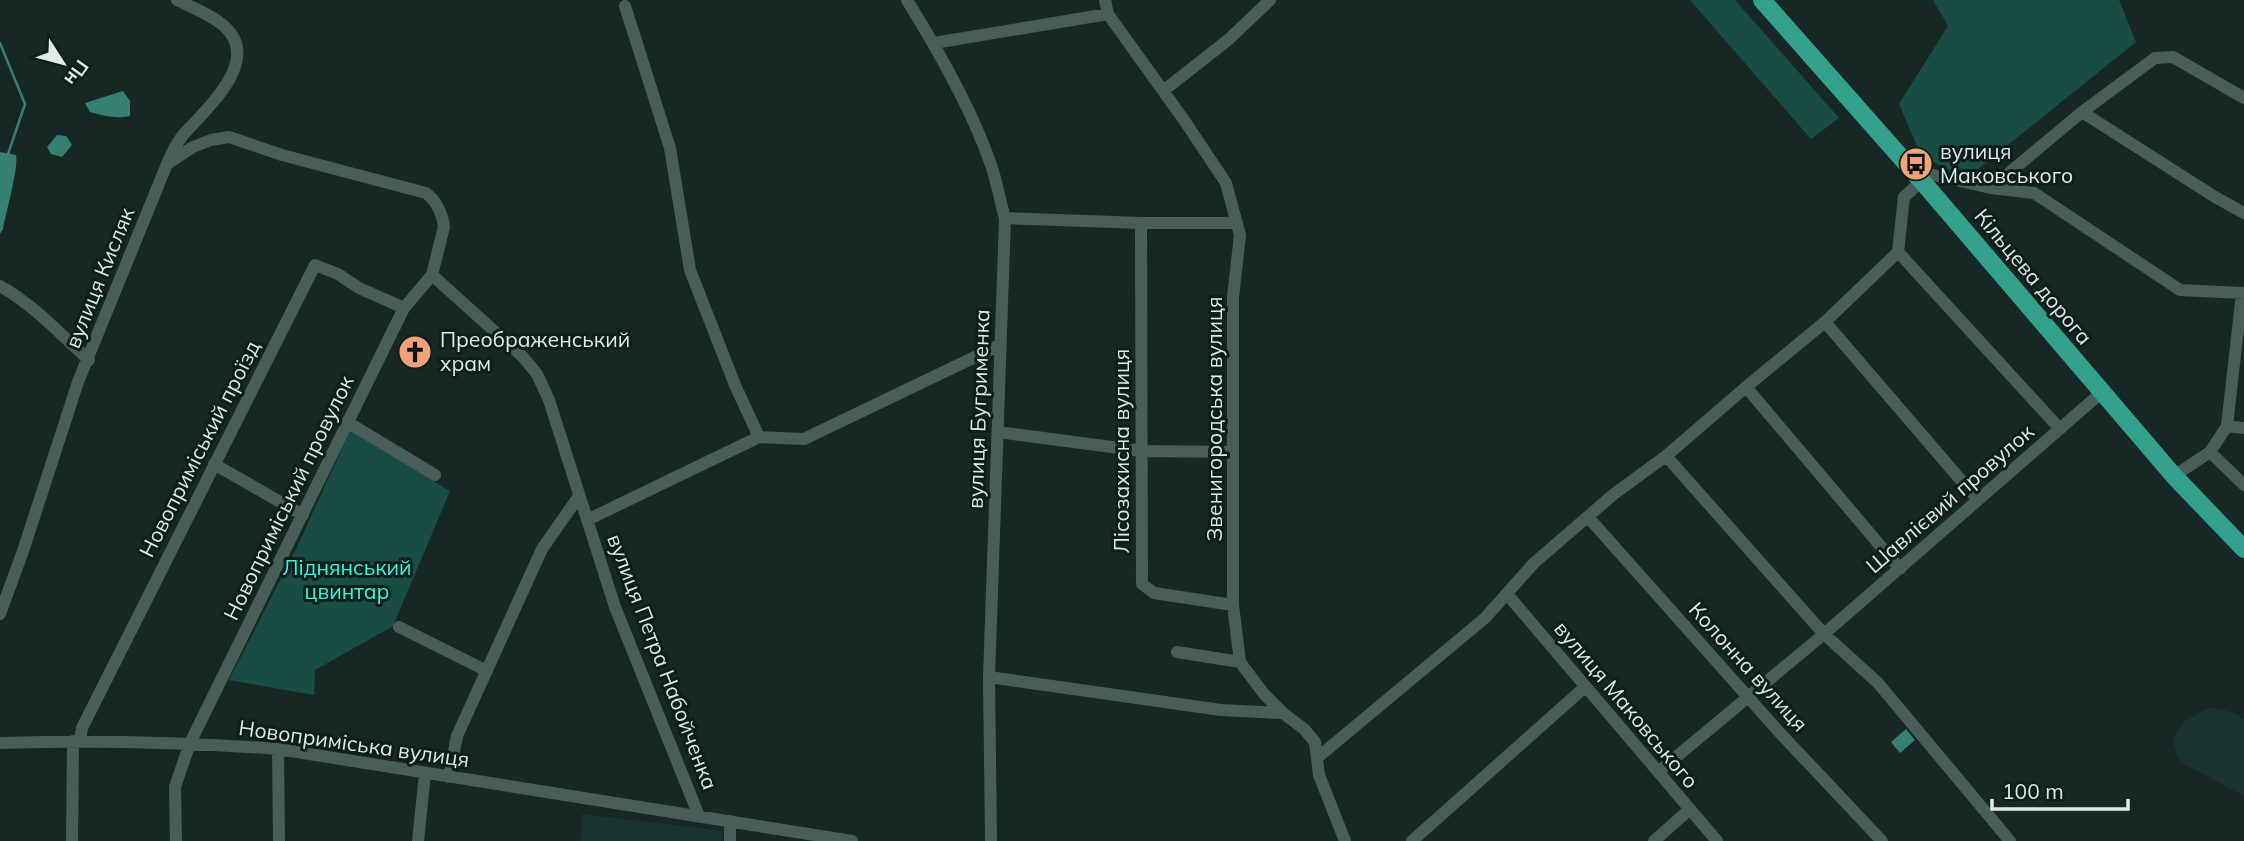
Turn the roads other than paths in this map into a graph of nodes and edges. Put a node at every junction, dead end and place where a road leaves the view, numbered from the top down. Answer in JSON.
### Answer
{"nodes":[{"id":1,"x":177,"y":0,"type":"edge"},
{"id":2,"x":907,"y":0,"type":"edge"},
{"id":3,"x":1105,"y":0,"type":"edge"},
{"id":4,"x":1270,"y":0,"type":"edge"},
{"id":5,"x":1762,"y":0,"type":"edge"},
{"id":6,"x":625,"y":6,"type":"dead end"},
{"id":7,"x":1108,"y":14,"type":"junction"},
{"id":8,"x":934,"y":43,"type":"junction"},
{"id":9,"x":1163,"y":91,"type":"junction"},
{"id":10,"x":2244,"y":98,"type":"edge"},
{"id":11,"x":2082,"y":112,"type":"junction"},
{"id":12,"x":167,"y":164,"type":"junction"},
{"id":13,"x":1921,"y":180,"type":"junction"},
{"id":14,"x":1991,"y":188,"type":"junction"},
{"id":15,"x":2244,"y":213,"type":"edge"},
{"id":16,"x":1005,"y":218,"type":"junction"},
{"id":17,"x":1141,"y":223,"type":"junction"},
{"id":18,"x":1237,"y":223,"type":"junction"},
{"id":19,"x":1898,"y":252,"type":"junction"},
{"id":20,"x":432,"y":275,"type":"junction"},
{"id":21,"x":0,"y":286,"type":"edge"},
{"id":22,"x":2243,"y":293,"type":"edge"},
{"id":23,"x":404,"y":308,"type":"junction"},
{"id":24,"x":1825,"y":322,"type":"junction"},
{"id":25,"x":1000,"y":345,"type":"junction"},
{"id":26,"x":89,"y":360,"type":"junction"},
{"id":27,"x":1746,"y":387,"type":"junction"},
{"id":28,"x":2101,"y":393,"type":"junction"},
{"id":29,"x":347,"y":422,"type":"junction"},
{"id":30,"x":2227,"y":426,"type":"junction"},
{"id":31,"x":2244,"y":428,"type":"edge"},
{"id":32,"x":2060,"y":429,"type":"junction"},
{"id":33,"x":998,"y":432,"type":"junction"},
{"id":34,"x":758,"y":437,"type":"junction"},
{"id":35,"x":1142,"y":451,"type":"junction"},
{"id":36,"x":1233,"y":452,"type":"junction"},
{"id":37,"x":2210,"y":452,"type":"junction"},
{"id":38,"x":1666,"y":456,"type":"junction"},
{"id":39,"x":214,"y":464,"type":"junction"},
{"id":40,"x":436,"y":475,"type":"dead end"},
{"id":41,"x":2174,"y":477,"type":"junction"},
{"id":42,"x":2244,"y":485,"type":"edge"},
{"id":43,"x":579,"y":496,"type":"junction"},
{"id":44,"x":1978,"y":500,"type":"junction"},
{"id":45,"x":303,"y":515,"type":"junction"},
{"id":46,"x":1588,"y":517,"type":"junction"},
{"id":47,"x":587,"y":520,"type":"junction"},
{"id":48,"x":2244,"y":549,"type":"edge"},
{"id":49,"x":1900,"y":569,"type":"junction"},
{"id":50,"x":1507,"y":593,"type":"junction"},
{"id":51,"x":1233,"y":605,"type":"junction"},
{"id":52,"x":0,"y":614,"type":"edge"},
{"id":53,"x":399,"y":627,"type":"dead end"},
{"id":54,"x":1824,"y":634,"type":"junction"},
{"id":55,"x":1177,"y":652,"type":"dead end"},
{"id":56,"x":1240,"y":662,"type":"junction"},
{"id":57,"x":487,"y":671,"type":"junction"},
{"id":58,"x":989,"y":677,"type":"junction"},
{"id":59,"x":1585,"y":687,"type":"junction"},
{"id":60,"x":1748,"y":697,"type":"junction"},
{"id":61,"x":1283,"y":713,"type":"junction"},
{"id":62,"x":76,"y":741,"type":"junction"},
{"id":63,"x":0,"y":743,"type":"edge"},
{"id":64,"x":190,"y":743,"type":"junction"},
{"id":65,"x":278,"y":749,"type":"junction"},
{"id":66,"x":1317,"y":758,"type":"junction"},
{"id":67,"x":1658,"y":772,"type":"junction"},
{"id":68,"x":425,"y":774,"type":"junction"},
{"id":69,"x":449,"y":777,"type":"junction"},
{"id":70,"x":1690,"y":809,"type":"junction"},
{"id":71,"x":699,"y":816,"type":"junction"},
{"id":72,"x":730,"y":821,"type":"junction"},
{"id":73,"x":1414,"y":840,"type":"edge"},
{"id":74,"x":72,"y":841,"type":"edge"},
{"id":75,"x":176,"y":841,"type":"edge"},
{"id":76,"x":279,"y":841,"type":"edge"},
{"id":77,"x":418,"y":841,"type":"edge"},
{"id":78,"x":730,"y":841,"type":"edge"},
{"id":79,"x":852,"y":841,"type":"edge"},
{"id":80,"x":990,"y":841,"type":"edge"},
{"id":81,"x":1345,"y":841,"type":"edge"},
{"id":82,"x":1654,"y":841,"type":"edge"},
{"id":83,"x":1717,"y":841,"type":"edge"},
{"id":84,"x":1882,"y":841,"type":"edge"},
{"id":85,"x":2010,"y":841,"type":"edge"}],
"edges":[{"from":1,"to":12,"type":"street","name":"вулиця Кисляк"},
{"from":2,"to":8,"type":"street","name":"вулиця Бугрименка"},
{"from":3,"to":7,"type":"street","name":"Звенигородська вулиця"},
{"from":4,"to":9,"type":"street"},
{"from":5,"to":13,"type":"highway","name":"Кільцева дорога"},
{"from":6,"to":34,"type":"street"},
{"from":7,"to":8,"type":"street"},
{"from":7,"to":9,"type":"street","name":"Звенигородська вулиця"},
{"from":8,"to":16,"type":"street","name":"вулиця Бугрименка"},
{"from":9,"to":18,"type":"street","name":"Звенигородська вулиця"},
{"from":10,"to":11,"type":"street"},
{"from":11,"to":14,"type":"street"},
{"from":11,"to":15,"type":"street"},
{"from":12,"to":20,"type":"street"},
{"from":12,"to":26,"type":"street","name":"вулиця Кисляк"},
{"from":13,"to":14,"type":"street"},
{"from":13,"to":19,"type":"street"},
{"from":13,"to":28,"type":"highway","name":"Кільцева дорога"},
{"from":14,"to":22,"type":"street"},
{"from":16,"to":17,"type":"street"},
{"from":16,"to":25,"type":"street","name":"вулиця Бугрименка"},
{"from":17,"to":18,"type":"street"},
{"from":17,"to":35,"type":"street","name":"Лісозахисна вулиця"},
{"from":18,"to":36,"type":"street","name":"Звенигородська вулиця"},
{"from":19,"to":24,"type":"street"},
{"from":19,"to":32,"type":"street"},
{"from":20,"to":23,"type":"street","name":"Новоприміський провулок"},
{"from":20,"to":43,"type":"street","name":"вулиця Петра Набойченка"},
{"from":21,"to":26,"type":"street"},
{"from":22,"to":30,"type":"street"},
{"from":23,"to":29,"type":"street","name":"Новоприміський провулок"},
{"from":23,"to":39,"type":"street","name":"Новоприміський проїзд"},
{"from":24,"to":27,"type":"street"},
{"from":24,"to":44,"type":"street"},
{"from":25,"to":33,"type":"street","name":"вулиця Бугрименка"},
{"from":25,"to":34,"type":"street"},
{"from":26,"to":52,"type":"street","name":"вулиця Кисляк"},
{"from":27,"to":38,"type":"street"},
{"from":27,"to":49,"type":"street"},
{"from":28,"to":32,"type":"street","name":"Шавлієвий провулок"},
{"from":28,"to":41,"type":"highway","name":"Кільцева дорога"},
{"from":29,"to":40,"type":"street"},
{"from":29,"to":45,"type":"street","name":"Новоприміський провулок"},
{"from":30,"to":31,"type":"street"},
{"from":30,"to":37,"type":"street"},
{"from":32,"to":44,"type":"street","name":"Шавлієвий провулок"},
{"from":33,"to":35,"type":"street"},
{"from":33,"to":58,"type":"street","name":"вулиця Бугрименка"},
{"from":34,"to":47,"type":"street"},
{"from":35,"to":36,"type":"street"},
{"from":35,"to":51,"type":"street","name":"Лісозахисна вулиця"},
{"from":36,"to":51,"type":"street","name":"Звенигородська вулиця"},
{"from":37,"to":41,"type":"street"},
{"from":37,"to":42,"type":"street"},
{"from":38,"to":46,"type":"street"},
{"from":38,"to":54,"type":"street"},
{"from":39,"to":45,"type":"street"},
{"from":39,"to":62,"type":"street","name":"Новоприміський проїзд"},
{"from":41,"to":48,"type":"highway","name":"Кільцева дорога"},
{"from":43,"to":47,"type":"street","name":"вулиця Петра Набойченка"},
{"from":43,"to":57,"type":"street"},
{"from":44,"to":49,"type":"street","name":"Шавлієвий провулок"},
{"from":45,"to":64,"type":"street","name":"Новоприміський провулок"},
{"from":46,"to":50,"type":"street"},
{"from":46,"to":60,"type":"street","name":"Колонна вулиця"},
{"from":47,"to":71,"type":"street","name":"вулиця Петра Набойченка"},
{"from":49,"to":54,"type":"street","name":"Шавлієвий провулок"},
{"from":50,"to":59,"type":"street","name":"вулиця Маковського"},
{"from":50,"to":66,"type":"street"},
{"from":51,"to":56,"type":"street","name":"Звенигородська вулиця"},
{"from":53,"to":57,"type":"street"},
{"from":54,"to":60,"type":"street","name":"Шавлієвий провулок"},
{"from":54,"to":85,"type":"street"},
{"from":55,"to":56,"type":"street"},
{"from":56,"to":61,"type":"street","name":"Звенигородська вулиця"},
{"from":57,"to":69,"type":"street"},
{"from":58,"to":61,"type":"street"},
{"from":58,"to":80,"type":"street","name":"вулиця Бугрименка"},
{"from":59,"to":67,"type":"street","name":"вулиця Маковського"},
{"from":59,"to":73,"type":"street"},
{"from":60,"to":67,"type":"street","name":"Шавлієвий провулок"},
{"from":60,"to":84,"type":"street","name":"Колонна вулиця"},
{"from":61,"to":66,"type":"street","name":"Звенигородська вулиця"},
{"from":62,"to":63,"type":"street","name":"Новоприміська вулиця"},
{"from":62,"to":64,"type":"street","name":"Новоприміська вулиця"},
{"from":62,"to":74,"type":"street"},
{"from":64,"to":65,"type":"street","name":"Новоприміська вулиця"},
{"from":64,"to":75,"type":"street","name":"Новоприміський провулок"},
{"from":65,"to":68,"type":"street","name":"Новоприміська вулиця"},
{"from":65,"to":76,"type":"street"},
{"from":66,"to":81,"type":"street","name":"Звенигородська вулиця"},
{"from":67,"to":70,"type":"street","name":"вулиця Маковського"},
{"from":68,"to":69,"type":"street","name":"Новоприміська вулиця"},
{"from":68,"to":77,"type":"street"},
{"from":69,"to":71,"type":"street","name":"Новоприміська вулиця"},
{"from":70,"to":82,"type":"street"},
{"from":70,"to":83,"type":"street","name":"вулиця Маковського"},
{"from":71,"to":72,"type":"street","name":"вулиця Петра Набойченка"},
{"from":72,"to":78,"type":"street"},
{"from":72,"to":79,"type":"street","name":"вулиця Петра Набойченка"}]}
